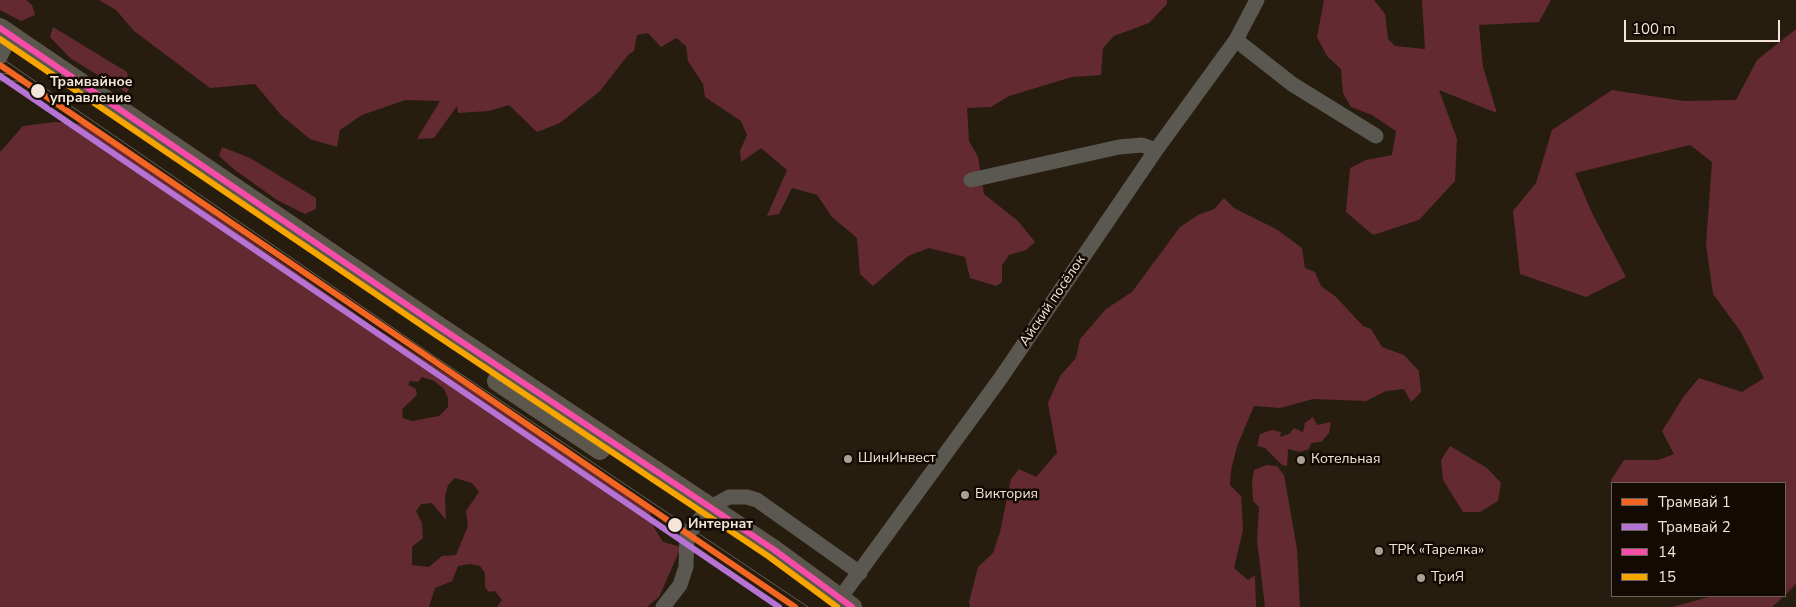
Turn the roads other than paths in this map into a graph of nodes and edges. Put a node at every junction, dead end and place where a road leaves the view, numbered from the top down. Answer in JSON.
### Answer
{"nodes":[{"id":1,"x":1257,"y":0,"type":"edge"},
{"id":2,"x":1236,"y":40,"type":"junction"},
{"id":3,"x":3,"y":41,"type":"edge"},
{"id":4,"x":1376,"y":136,"type":"dead end"},
{"id":5,"x":1156,"y":150,"type":"junction"},
{"id":6,"x":971,"y":180,"type":"dead end"},
{"id":7,"x":710,"y":509,"type":"junction"},
{"id":8,"x":860,"y":572,"type":"junction"},
{"id":9,"x":842,"y":604,"type":"edge"},
{"id":10,"x":663,"y":607,"type":"edge"}],
"edges":[{"from":1,"to":2,"type":"street","name":"Айский посёлок"},
{"from":2,"to":4,"type":"street"},
{"from":2,"to":5,"type":"street","name":"Айский посёлок"},
{"from":3,"to":7,"type":"main road"},
{"from":5,"to":6,"type":"street"},
{"from":5,"to":8,"type":"street","name":"Айский посёлок"},
{"from":7,"to":8,"type":"street"},
{"from":7,"to":9,"type":"main road"},
{"from":7,"to":10,"type":"street"},
{"from":8,"to":9,"type":"street","name":"Айский посёлок"}]}
